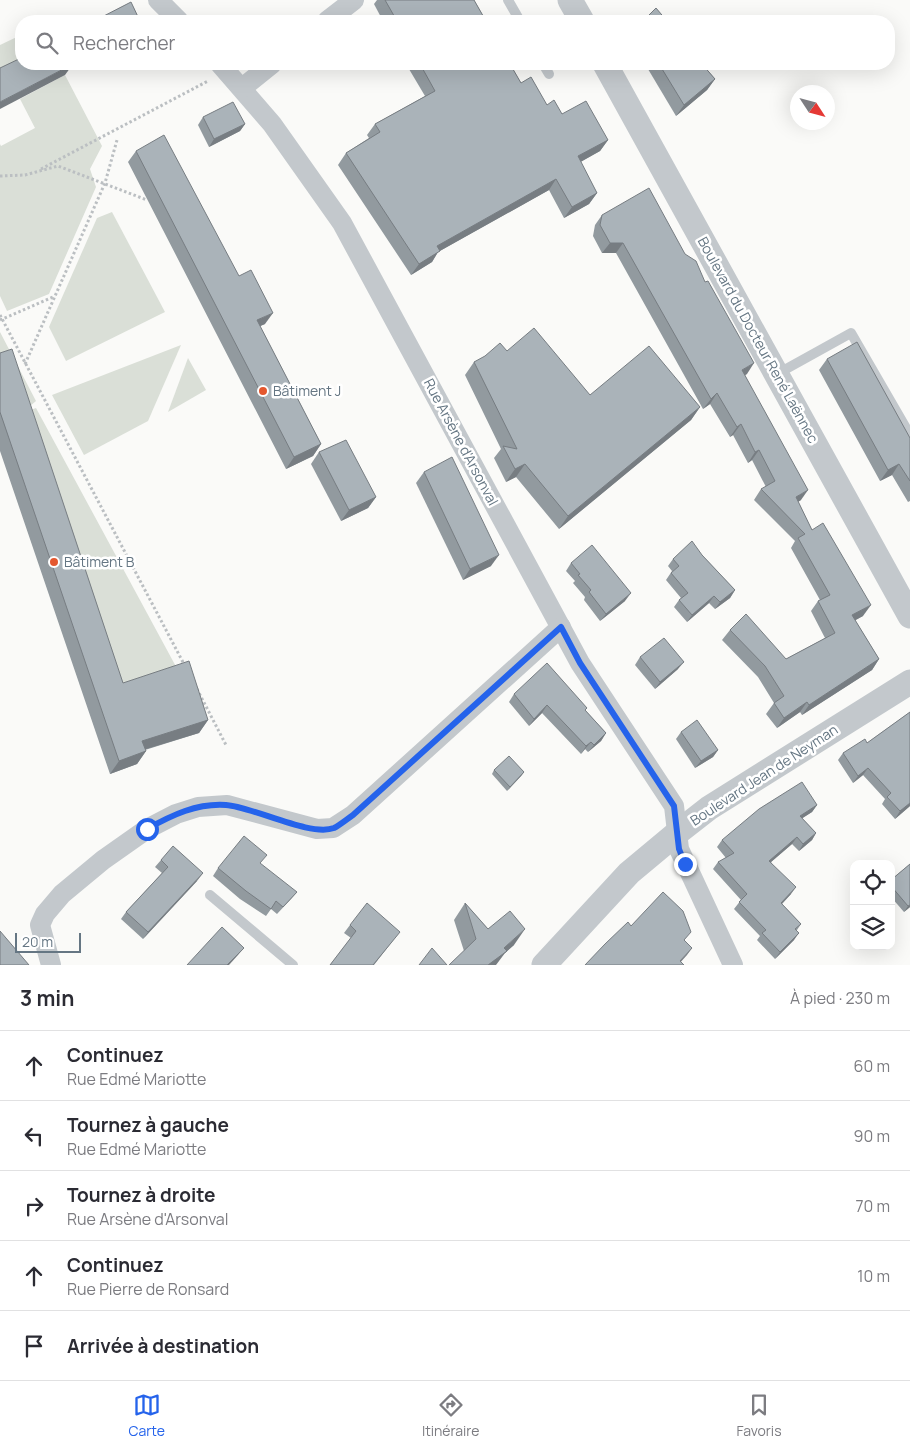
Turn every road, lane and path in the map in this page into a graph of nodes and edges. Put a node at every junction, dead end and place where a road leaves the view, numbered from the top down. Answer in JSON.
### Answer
{"nodes":[{"id":1,"x":158,"y":0,"type":"edge"},
{"id":2,"x":354,"y":0,"type":"edge"},
{"id":3,"x":508,"y":0,"type":"edge"},
{"id":4,"x":570,"y":0,"type":"edge"},
{"id":5,"x":173,"y":15,"type":"edge"},
{"id":6,"x":335,"y":15,"type":"edge"},
{"id":7,"x":517,"y":15,"type":"edge"},
{"id":8,"x":579,"y":15,"type":"edge"},
{"id":9,"x":264,"y":70,"type":"edge"},
{"id":10,"x":547,"y":70,"type":"edge"},
{"id":11,"x":608,"y":70,"type":"edge"},
{"id":12,"x":217,"y":71,"type":"edge"},
{"id":13,"x":549,"y":74,"type":"dead end"},
{"id":14,"x":242,"y":88,"type":"junction"},
{"id":15,"x":117,"y":140,"type":"dead end"},
{"id":16,"x":41,"y":169,"type":"junction"},
{"id":17,"x":0,"y":176,"type":"edge"},
{"id":18,"x":105,"y":183,"type":"junction"},
{"id":19,"x":148,"y":200,"type":"dead end"},
{"id":20,"x":55,"y":296,"type":"junction"},
{"id":21,"x":0,"y":315,"type":"edge"},
{"id":22,"x":1,"y":320,"type":"edge"},
{"id":23,"x":26,"y":364,"type":"junction"},
{"id":24,"x":777,"y":374,"type":"junction"},
{"id":25,"x":910,"y":435,"type":"edge"},
{"id":26,"x":910,"y":616,"type":"edge"},
{"id":27,"x":561,"y":627,"type":"junction"},
{"id":28,"x":190,"y":675,"type":"edge"},
{"id":29,"x":910,"y":682,"type":"edge"},
{"id":30,"x":194,"y":683,"type":"edge"},
{"id":31,"x":226,"y":745,"type":"dead end"},
{"id":32,"x":677,"y":833,"type":"junction"},
{"id":33,"x":210,"y":895,"type":"dead end"},
{"id":34,"x":51,"y":965,"type":"edge"},
{"id":35,"x":292,"y":965,"type":"edge"},
{"id":36,"x":544,"y":965,"type":"edge"},
{"id":37,"x":732,"y":965,"type":"edge"}],
"edges":[{"from":1,"to":5,"type":"street"},
{"from":2,"to":6,"type":"street"},
{"from":3,"to":7,"type":"lane"},
{"from":4,"to":8,"type":"street"},
{"from":9,"to":14,"type":"street"},
{"from":10,"to":13,"type":"lane"},
{"from":11,"to":24,"type":"street","name":"Boulevard du Docteur René Laënnec"},
{"from":12,"to":14,"type":"street","name":"Rue Arsène d'Arsonval"},
{"from":12,"to":16,"type":"path"},
{"from":14,"to":27,"type":"street","name":"Rue Arsène d'Arsonval"},
{"from":15,"to":18,"type":"path"},
{"from":16,"to":17,"type":"path"},
{"from":16,"to":18,"type":"path"},
{"from":18,"to":19,"type":"path"},
{"from":18,"to":20,"type":"path"},
{"from":20,"to":22,"type":"path"},
{"from":20,"to":23,"type":"path"},
{"from":21,"to":22,"type":"path"},
{"from":22,"to":23,"type":"path"},
{"from":23,"to":28,"type":"path"},
{"from":24,"to":25,"type":"lane"},
{"from":24,"to":26,"type":"street","name":"Boulevard du Docteur René Laënnec"},
{"from":27,"to":32,"type":"street","name":"Rue Arsène d'Arsonval"},
{"from":27,"to":34,"type":"street"},
{"from":29,"to":32,"type":"street","name":"Boulevard Jean de Neyman"},
{"from":30,"to":31,"type":"path"},
{"from":32,"to":36,"type":"street","name":"Boulevard Jean de Neyman"},
{"from":32,"to":37,"type":"street","name":"Rue Arsène d'Arsonval"},
{"from":33,"to":35,"type":"lane"}]}
